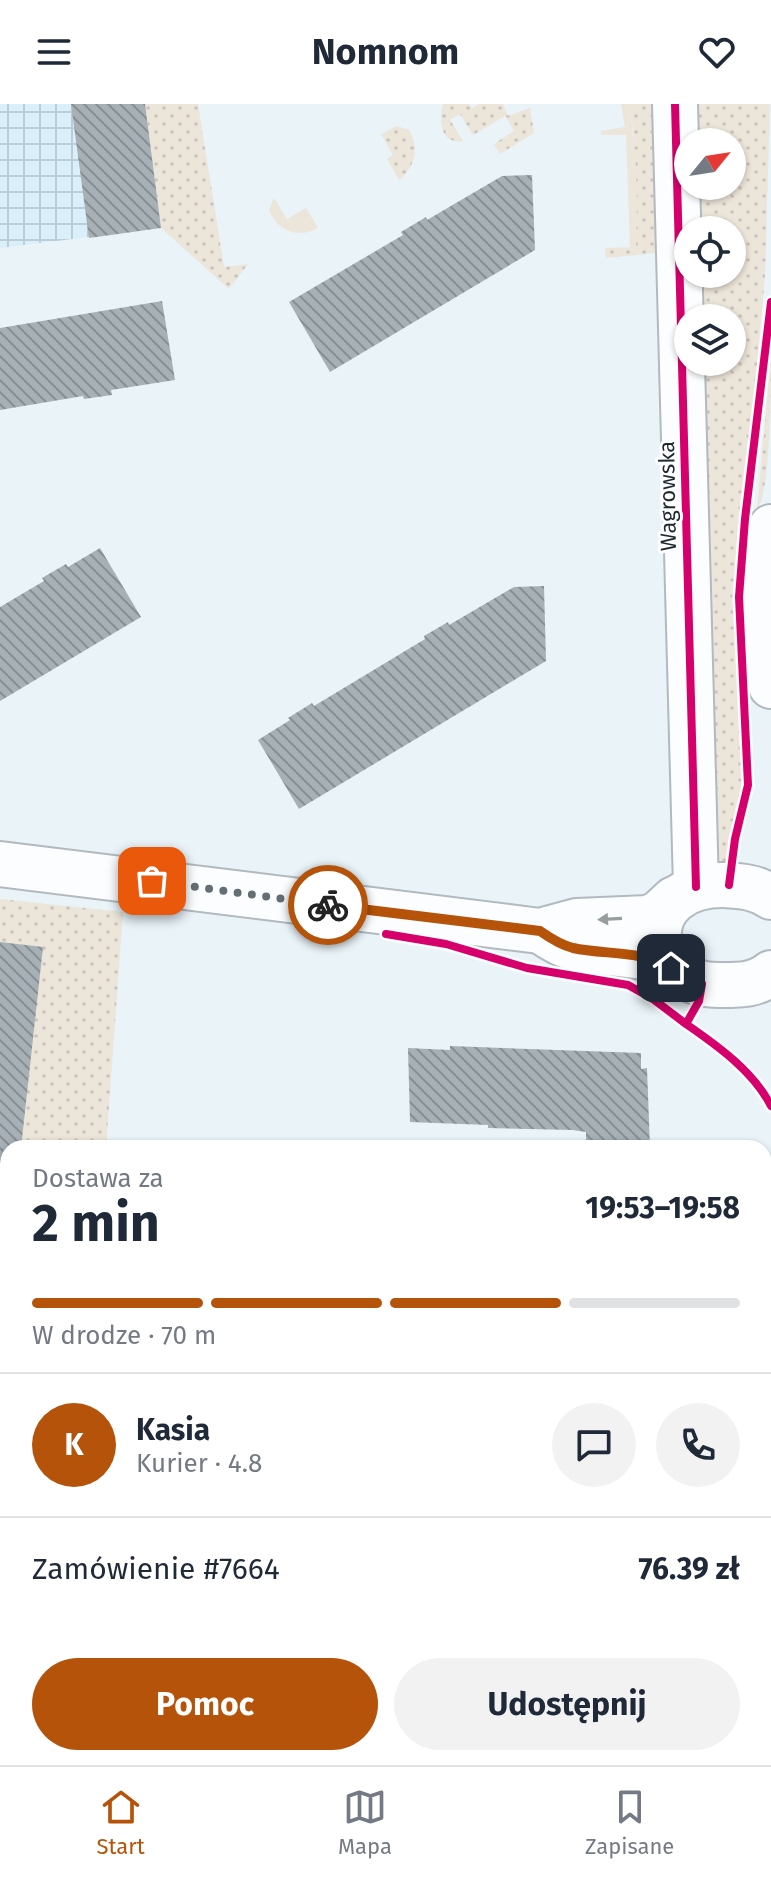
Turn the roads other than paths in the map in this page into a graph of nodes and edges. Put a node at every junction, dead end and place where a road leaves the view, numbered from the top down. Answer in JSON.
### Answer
{"nodes":[{"id":1,"x":675,"y":104,"type":"edge"},
{"id":2,"x":771,"y":527,"type":"edge"},
{"id":3,"x":771,"y":686,"type":"edge"},
{"id":4,"x":0,"y":864,"type":"edge"},
{"id":5,"x":766,"y":886,"type":"edge"},
{"id":6,"x":685,"y":893,"type":"junction"},
{"id":7,"x":540,"y":931,"type":"junction"},
{"id":8,"x":671,"y":968,"type":"junction"},
{"id":9,"x":767,"y":979,"type":"edge"}],
"edges":[{"from":1,"to":6,"type":"street","name":"Wagrowska"},
{"from":2,"to":3,"type":"street"},
{"from":4,"to":7,"type":"street"},
{"from":5,"to":6,"type":"street"},
{"from":6,"to":7,"type":"street","one_way":true},
{"from":6,"to":8,"type":"street"},
{"from":7,"to":8,"type":"street"},
{"from":8,"to":9,"type":"street"}]}
